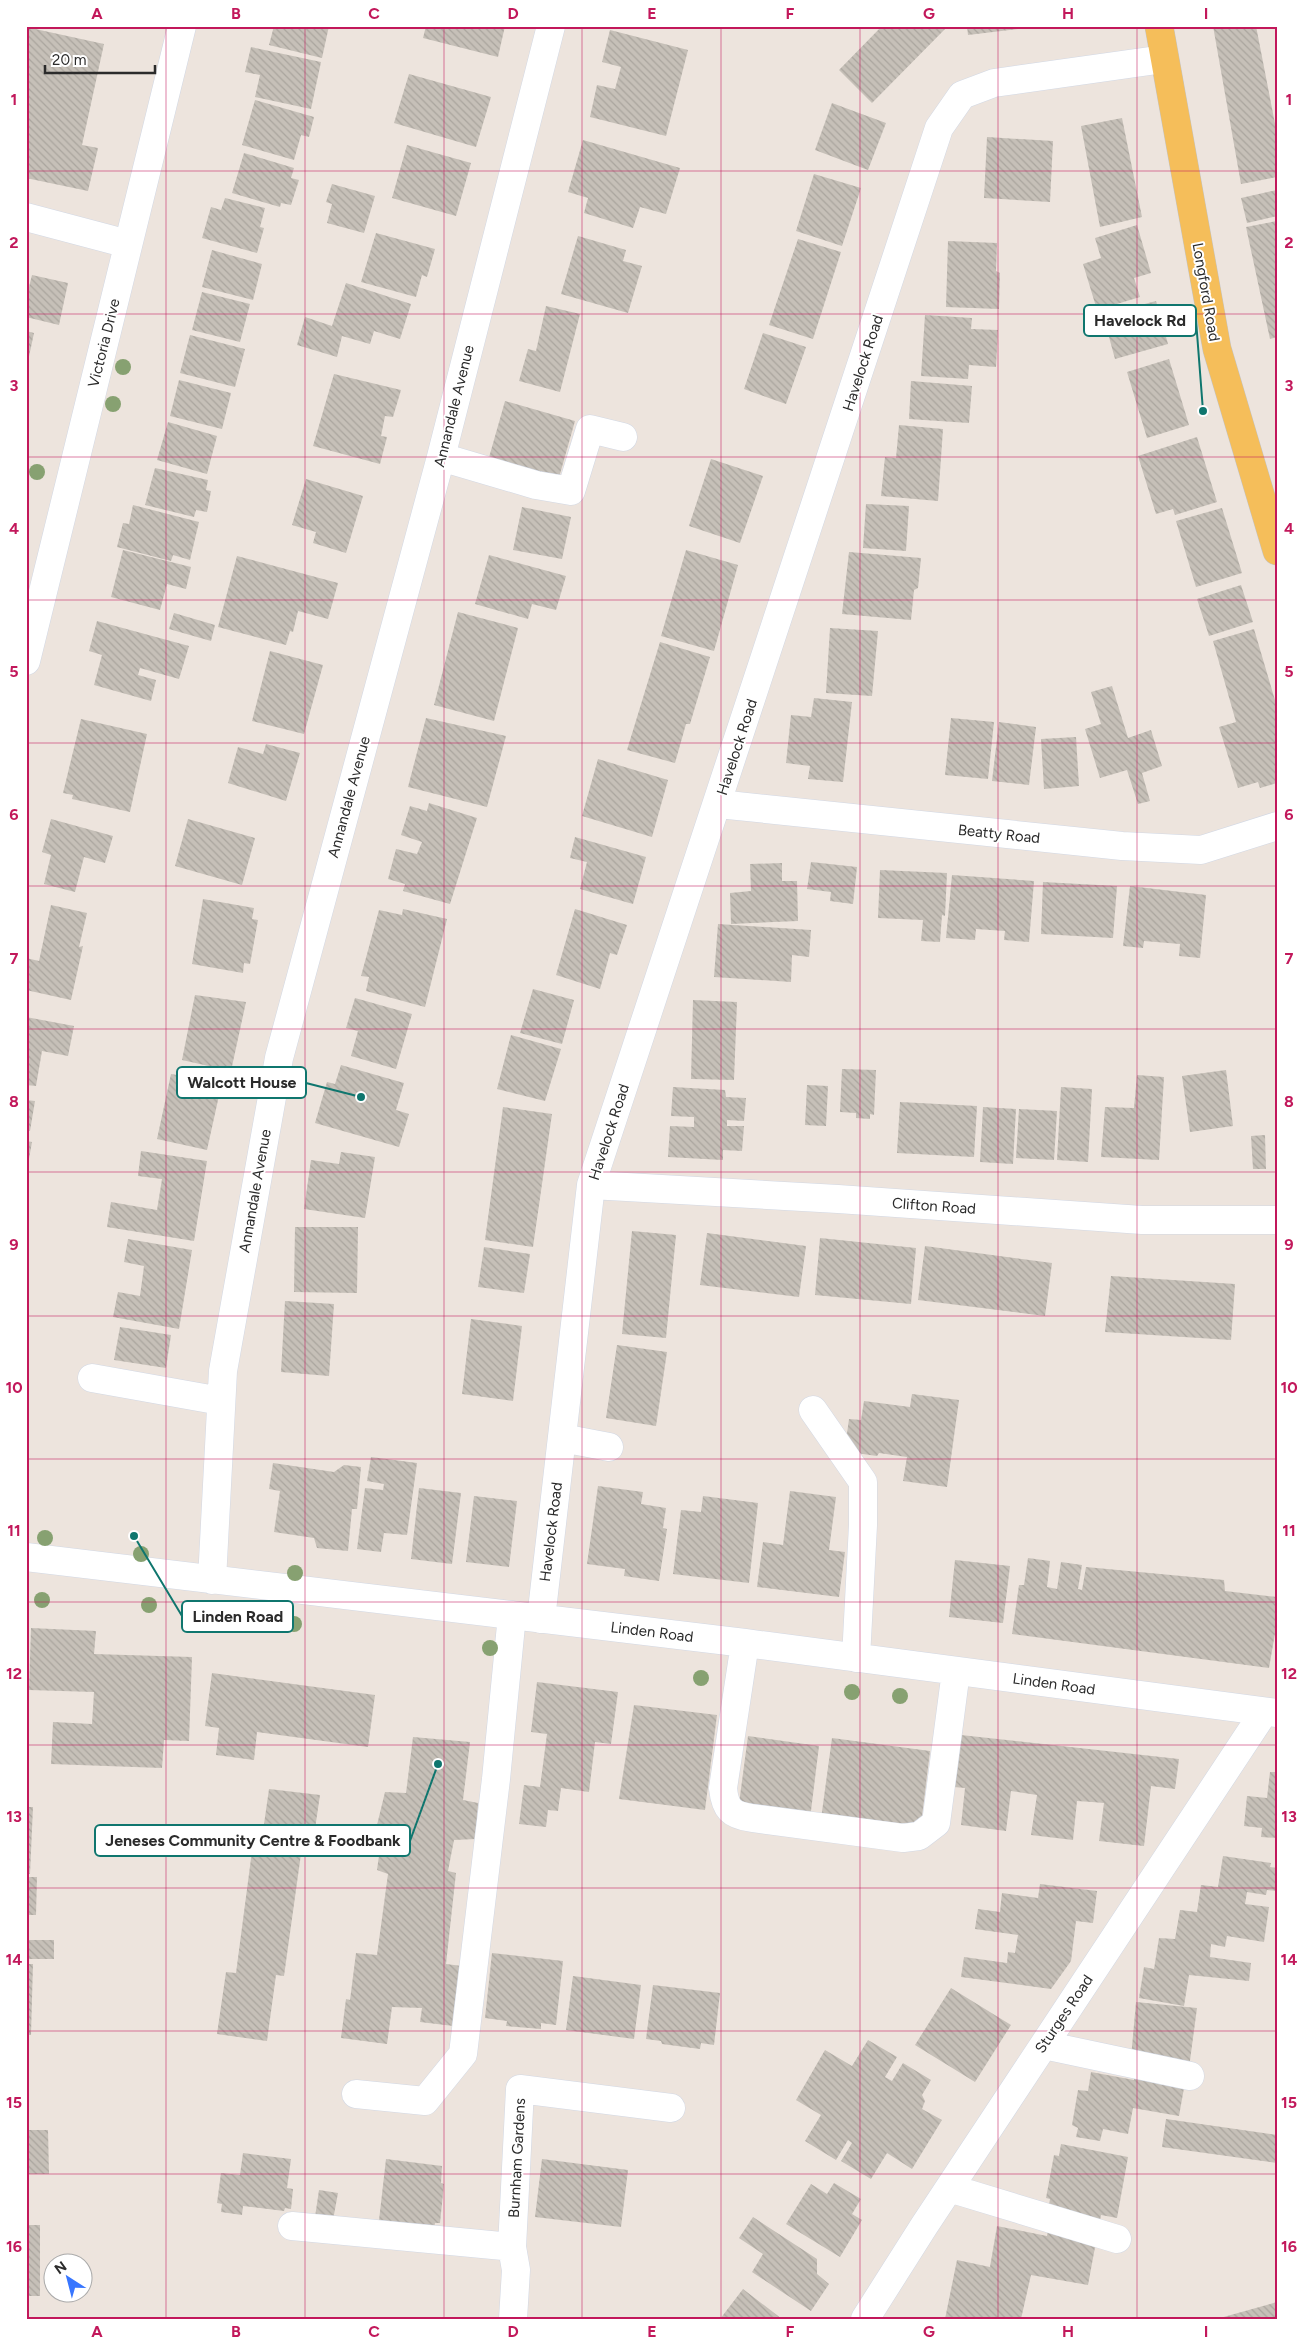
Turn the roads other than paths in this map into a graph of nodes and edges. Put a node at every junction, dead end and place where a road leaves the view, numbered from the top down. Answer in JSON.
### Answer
{"nodes":[{"id":1,"x":182,"y":26,"type":"edge"},
{"id":2,"x":551,"y":26,"type":"edge"},
{"id":3,"x":1159,"y":26,"type":"edge"},
{"id":4,"x":1164,"y":59,"type":"junction"},
{"id":5,"x":26,"y":217,"type":"edge"},
{"id":6,"x":128,"y":244,"type":"junction"},
{"id":7,"x":623,"y":437,"type":"dead end"},
{"id":8,"x":441,"y":457,"type":"junction"},
{"id":9,"x":1277,"y":552,"type":"edge"},
{"id":10,"x":26,"y":661,"type":"edge"},
{"id":11,"x":718,"y":804,"type":"junction"},
{"id":12,"x":1277,"y":826,"type":"edge"},
{"id":13,"x":591,"y":1185,"type":"junction"},
{"id":14,"x":1277,"y":1220,"type":"edge"},
{"id":15,"x":92,"y":1378,"type":"dead end"},
{"id":16,"x":221,"y":1401,"type":"junction"},
{"id":17,"x":813,"y":1410,"type":"dead end"},
{"id":18,"x":562,"y":1438,"type":"junction"},
{"id":19,"x":609,"y":1447,"type":"dead end"},
{"id":20,"x":26,"y":1557,"type":"edge"},
{"id":21,"x":212,"y":1580,"type":"junction"},
{"id":22,"x":512,"y":1615,"type":"junction"},
{"id":23,"x":540,"y":1619,"type":"junction"},
{"id":24,"x":745,"y":1643,"type":"junction"},
{"id":25,"x":856,"y":1658,"type":"junction"},
{"id":26,"x":956,"y":1671,"type":"junction"},
{"id":27,"x":1271,"y":1712,"type":"edge"},
{"id":28,"x":1044,"y":2045,"type":"junction"},
{"id":29,"x":1190,"y":2076,"type":"dead end"},
{"id":30,"x":356,"y":2094,"type":"dead end"},
{"id":31,"x":670,"y":2108,"type":"dead end"},
{"id":32,"x":949,"y":2188,"type":"junction"},
{"id":33,"x":292,"y":2226,"type":"dead end"},
{"id":34,"x":1117,"y":2239,"type":"dead end"},
{"id":35,"x":512,"y":2247,"type":"junction"},
{"id":36,"x":513,"y":2319,"type":"edge"},
{"id":37,"x":865,"y":2319,"type":"edge"}],
"edges":[{"from":1,"to":6,"type":"street","name":"Victoria Drive"},
{"from":2,"to":8,"type":"street","name":"Annandale Avenue"},
{"from":3,"to":4,"type":"main road","name":"Longford Road"},
{"from":4,"to":9,"type":"main road","name":"Longford Road"},
{"from":4,"to":11,"type":"street","name":"Havelock Road"},
{"from":5,"to":6,"type":"street"},
{"from":6,"to":10,"type":"street","name":"Victoria Drive"},
{"from":7,"to":8,"type":"street"},
{"from":8,"to":16,"type":"street","name":"Annandale Avenue"},
{"from":11,"to":12,"type":"street","name":"Beatty Road"},
{"from":11,"to":13,"type":"street","name":"Havelock Road"},
{"from":13,"to":14,"type":"street","name":"Clifton Road"},
{"from":13,"to":18,"type":"street","name":"Havelock Road"},
{"from":15,"to":16,"type":"street"},
{"from":16,"to":21,"type":"street","name":"Annandale Avenue"},
{"from":17,"to":25,"type":"street"},
{"from":18,"to":19,"type":"street"},
{"from":18,"to":23,"type":"street","name":"Havelock Road"},
{"from":20,"to":21,"type":"street","name":"Linden Road"},
{"from":21,"to":22,"type":"street","name":"Linden Road"},
{"from":22,"to":23,"type":"street","name":"Linden Road"},
{"from":22,"to":30,"type":"street"},
{"from":23,"to":24,"type":"street","name":"Linden Road"},
{"from":24,"to":25,"type":"street","name":"Linden Road"},
{"from":24,"to":26,"type":"street"},
{"from":25,"to":26,"type":"street","name":"Linden Road"},
{"from":26,"to":27,"type":"street","name":"Linden Road"},
{"from":27,"to":28,"type":"street","name":"Sturges Road"},
{"from":28,"to":29,"type":"street"},
{"from":28,"to":32,"type":"street","name":"Sturges Road"},
{"from":31,"to":35,"type":"street","name":"Burnham Gardens"},
{"from":32,"to":34,"type":"street"},
{"from":32,"to":37,"type":"street","name":"Sturges Road"},
{"from":33,"to":35,"type":"street"},
{"from":35,"to":36,"type":"street","name":"Burnham Gardens"}]}
